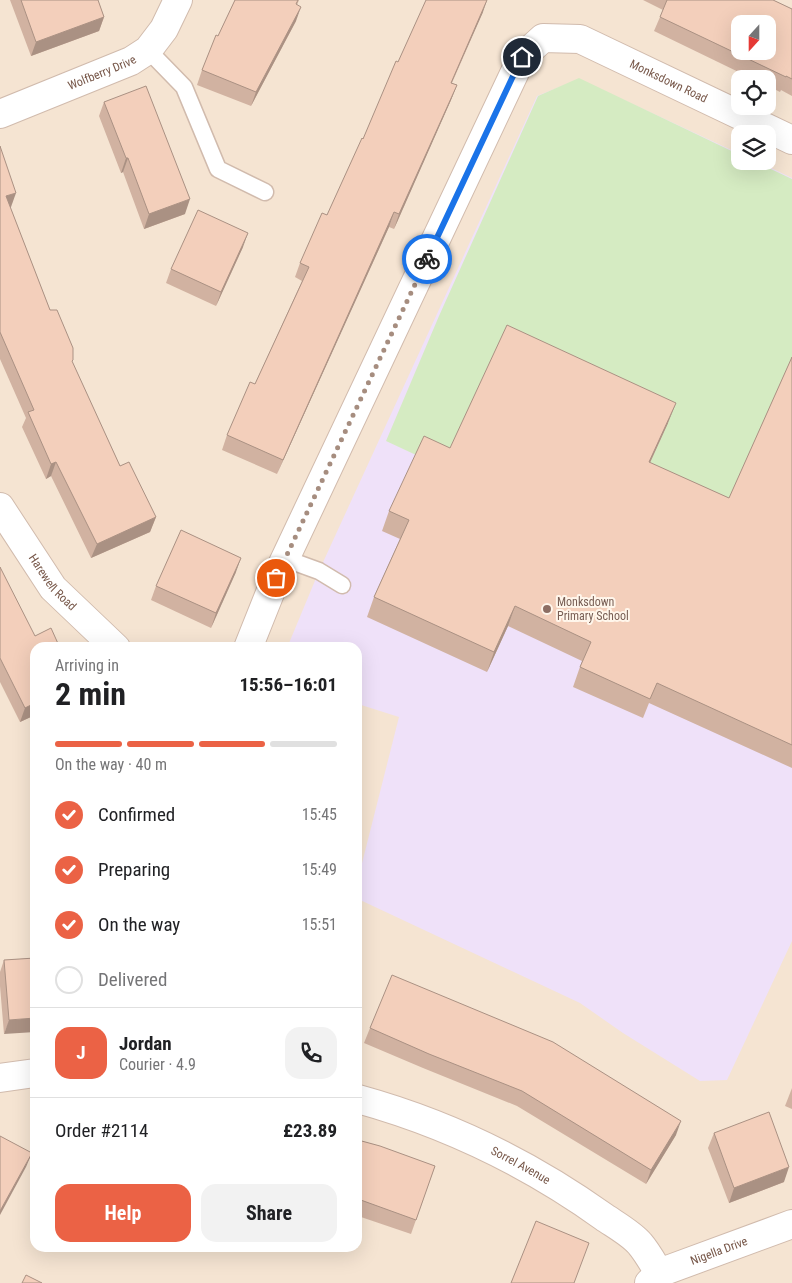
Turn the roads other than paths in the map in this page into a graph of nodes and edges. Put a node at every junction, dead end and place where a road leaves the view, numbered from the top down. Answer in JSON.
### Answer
{"nodes":[{"id":1,"x":178,"y":0,"type":"edge"},
{"id":2,"x":148,"y":50,"type":"junction"},
{"id":3,"x":0,"y":114,"type":"edge"},
{"id":4,"x":792,"y":140,"type":"edge"},
{"id":5,"x":265,"y":192,"type":"dead end"},
{"id":6,"x":0,"y":507,"type":"edge"},
{"id":7,"x":286,"y":559,"type":"junction"},
{"id":8,"x":342,"y":585,"type":"dead end"},
{"id":9,"x":110,"y":642,"type":"edge"},
{"id":10,"x":251,"y":642,"type":"edge"},
{"id":11,"x":30,"y":1074,"type":"edge"},
{"id":12,"x":0,"y":1078,"type":"edge"},
{"id":13,"x":362,"y":1100,"type":"edge"},
{"id":14,"x":792,"y":1224,"type":"edge"},
{"id":15,"x":654,"y":1278,"type":"edge"}],
"edges":[{"from":1,"to":2,"type":"street","name":"Wolfberry Drive"},
{"from":2,"to":3,"type":"street","name":"Wolfberry Drive"},
{"from":2,"to":5,"type":"lane"},
{"from":4,"to":7,"type":"street","name":"Monksdown Road"},
{"from":6,"to":9,"type":"street","name":"Harewell Road"},
{"from":7,"to":8,"type":"lane"},
{"from":7,"to":10,"type":"street"},
{"from":11,"to":12,"type":"street"},
{"from":13,"to":15,"type":"street","name":"Sorrel Avenue"},
{"from":14,"to":15,"type":"street","name":"Nigella Drive"}]}
